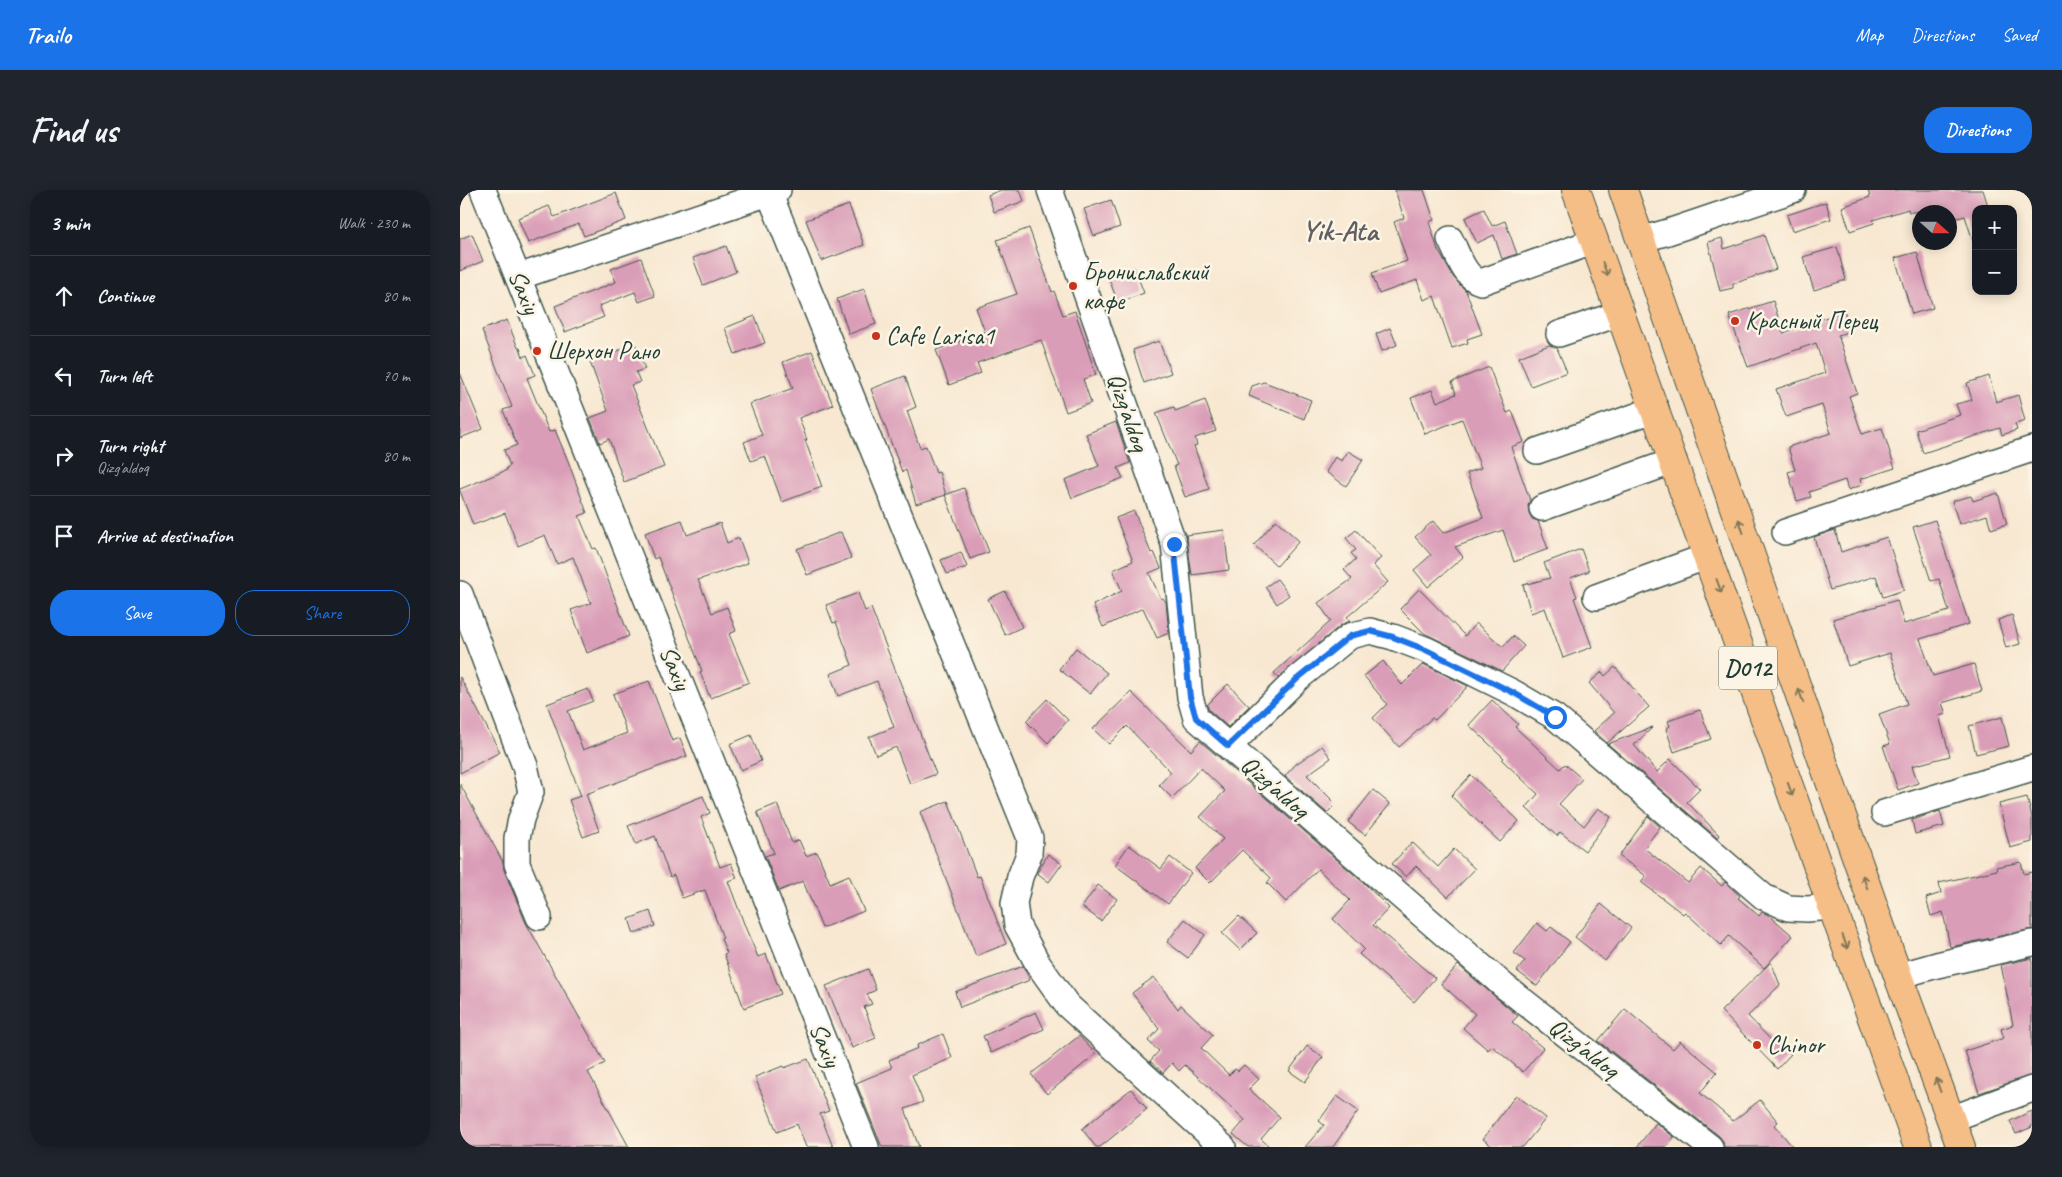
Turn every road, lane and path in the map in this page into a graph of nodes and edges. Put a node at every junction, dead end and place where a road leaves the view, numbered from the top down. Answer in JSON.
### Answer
{"nodes":[{"id":1,"x":483,"y":190,"type":"edge"},
{"id":2,"x":1050,"y":190,"type":"edge"},
{"id":3,"x":1576,"y":190,"type":"edge"},
{"id":4,"x":1623,"y":190,"type":"edge"},
{"id":5,"x":1793,"y":190,"type":"edge"},
{"id":6,"x":772,"y":191,"type":"edge"},
{"id":7,"x":1450,"y":239,"type":"dead end"},
{"id":8,"x":1640,"y":240,"type":"junction"},
{"id":9,"x":1595,"y":241,"type":"junction"},
{"id":10,"x":518,"y":277,"type":"junction"},
{"id":11,"x":1620,"y":313,"type":"junction"},
{"id":12,"x":1559,"y":334,"type":"dead end"},
{"id":13,"x":1656,"y":410,"type":"junction"},
{"id":14,"x":2032,"y":449,"type":"edge"},
{"id":15,"x":1536,"y":451,"type":"dead end"},
{"id":16,"x":1674,"y":461,"type":"junction"},
{"id":17,"x":1725,"y":479,"type":"junction"},
{"id":18,"x":1686,"y":494,"type":"junction"},
{"id":19,"x":1542,"y":508,"type":"dead end"},
{"id":20,"x":1785,"y":532,"type":"dead end"},
{"id":21,"x":1708,"y":556,"type":"junction"},
{"id":22,"x":460,"y":594,"type":"edge"},
{"id":23,"x":1596,"y":596,"type":"dead end"},
{"id":24,"x":1816,"y":738,"type":"junction"},
{"id":25,"x":1228,"y":746,"type":"junction"},
{"id":26,"x":1778,"y":753,"type":"junction"},
{"id":27,"x":2032,"y":768,"type":"edge"},
{"id":28,"x":1884,"y":814,"type":"dead end"},
{"id":29,"x":1832,"y":907,"type":"junction"},
{"id":30,"x":539,"y":917,"type":"dead end"},
{"id":31,"x":2032,"y":944,"type":"edge"},
{"id":32,"x":1898,"y":976,"type":"junction"},
{"id":33,"x":2032,"y":1089,"type":"edge"},
{"id":34,"x":1951,"y":1119,"type":"junction"},
{"id":35,"x":866,"y":1147,"type":"edge"},
{"id":36,"x":1223,"y":1147,"type":"edge"},
{"id":37,"x":1710,"y":1147,"type":"edge"},
{"id":38,"x":1918,"y":1147,"type":"edge"},
{"id":39,"x":1961,"y":1147,"type":"edge"}],
"edges":[{"from":1,"to":10,"type":"street","name":"Saxiy"},
{"from":2,"to":25,"type":"street","name":"Qizg'aldoq"},
{"from":3,"to":9,"type":"highway","number":"D012"},
{"from":4,"to":8,"type":"highway","number":"D012"},
{"from":5,"to":8,"type":"street"},
{"from":6,"to":10,"type":"street"},
{"from":6,"to":36,"type":"street"},
{"from":7,"to":9,"type":"street"},
{"from":8,"to":17,"type":"highway","number":"D012"},
{"from":9,"to":11,"type":"highway","number":"D012","one_way":true},
{"from":10,"to":35,"type":"street","name":"Saxiy"},
{"from":11,"to":12,"type":"street"},
{"from":11,"to":13,"type":"highway","number":"D012"},
{"from":13,"to":15,"type":"street"},
{"from":13,"to":16,"type":"highway","number":"D012"},
{"from":14,"to":20,"type":"street"},
{"from":16,"to":18,"type":"highway","number":"D012"},
{"from":16,"to":19,"type":"street"},
{"from":17,"to":18,"type":"highway"},
{"from":24,"to":17,"type":"highway","number":"D012","one_way":true},
{"from":18,"to":21,"type":"highway","number":"D012"},
{"from":21,"to":23,"type":"street"},
{"from":21,"to":26,"type":"highway","number":"D012","one_way":true},
{"from":22,"to":30,"type":"street"},
{"from":24,"to":26,"type":"highway"},
{"from":32,"to":24,"type":"highway","number":"D012","one_way":true},
{"from":25,"to":29,"type":"street"},
{"from":25,"to":37,"type":"street","name":"Qizg'aldoq"},
{"from":26,"to":29,"type":"highway","number":"D012","one_way":true},
{"from":27,"to":28,"type":"street"},
{"from":29,"to":38,"type":"highway","number":"D012","one_way":true},
{"from":31,"to":32,"type":"street"},
{"from":34,"to":32,"type":"highway","number":"D012","one_way":true},
{"from":33,"to":34,"type":"street"},
{"from":34,"to":39,"type":"highway","number":"D012"}]}
